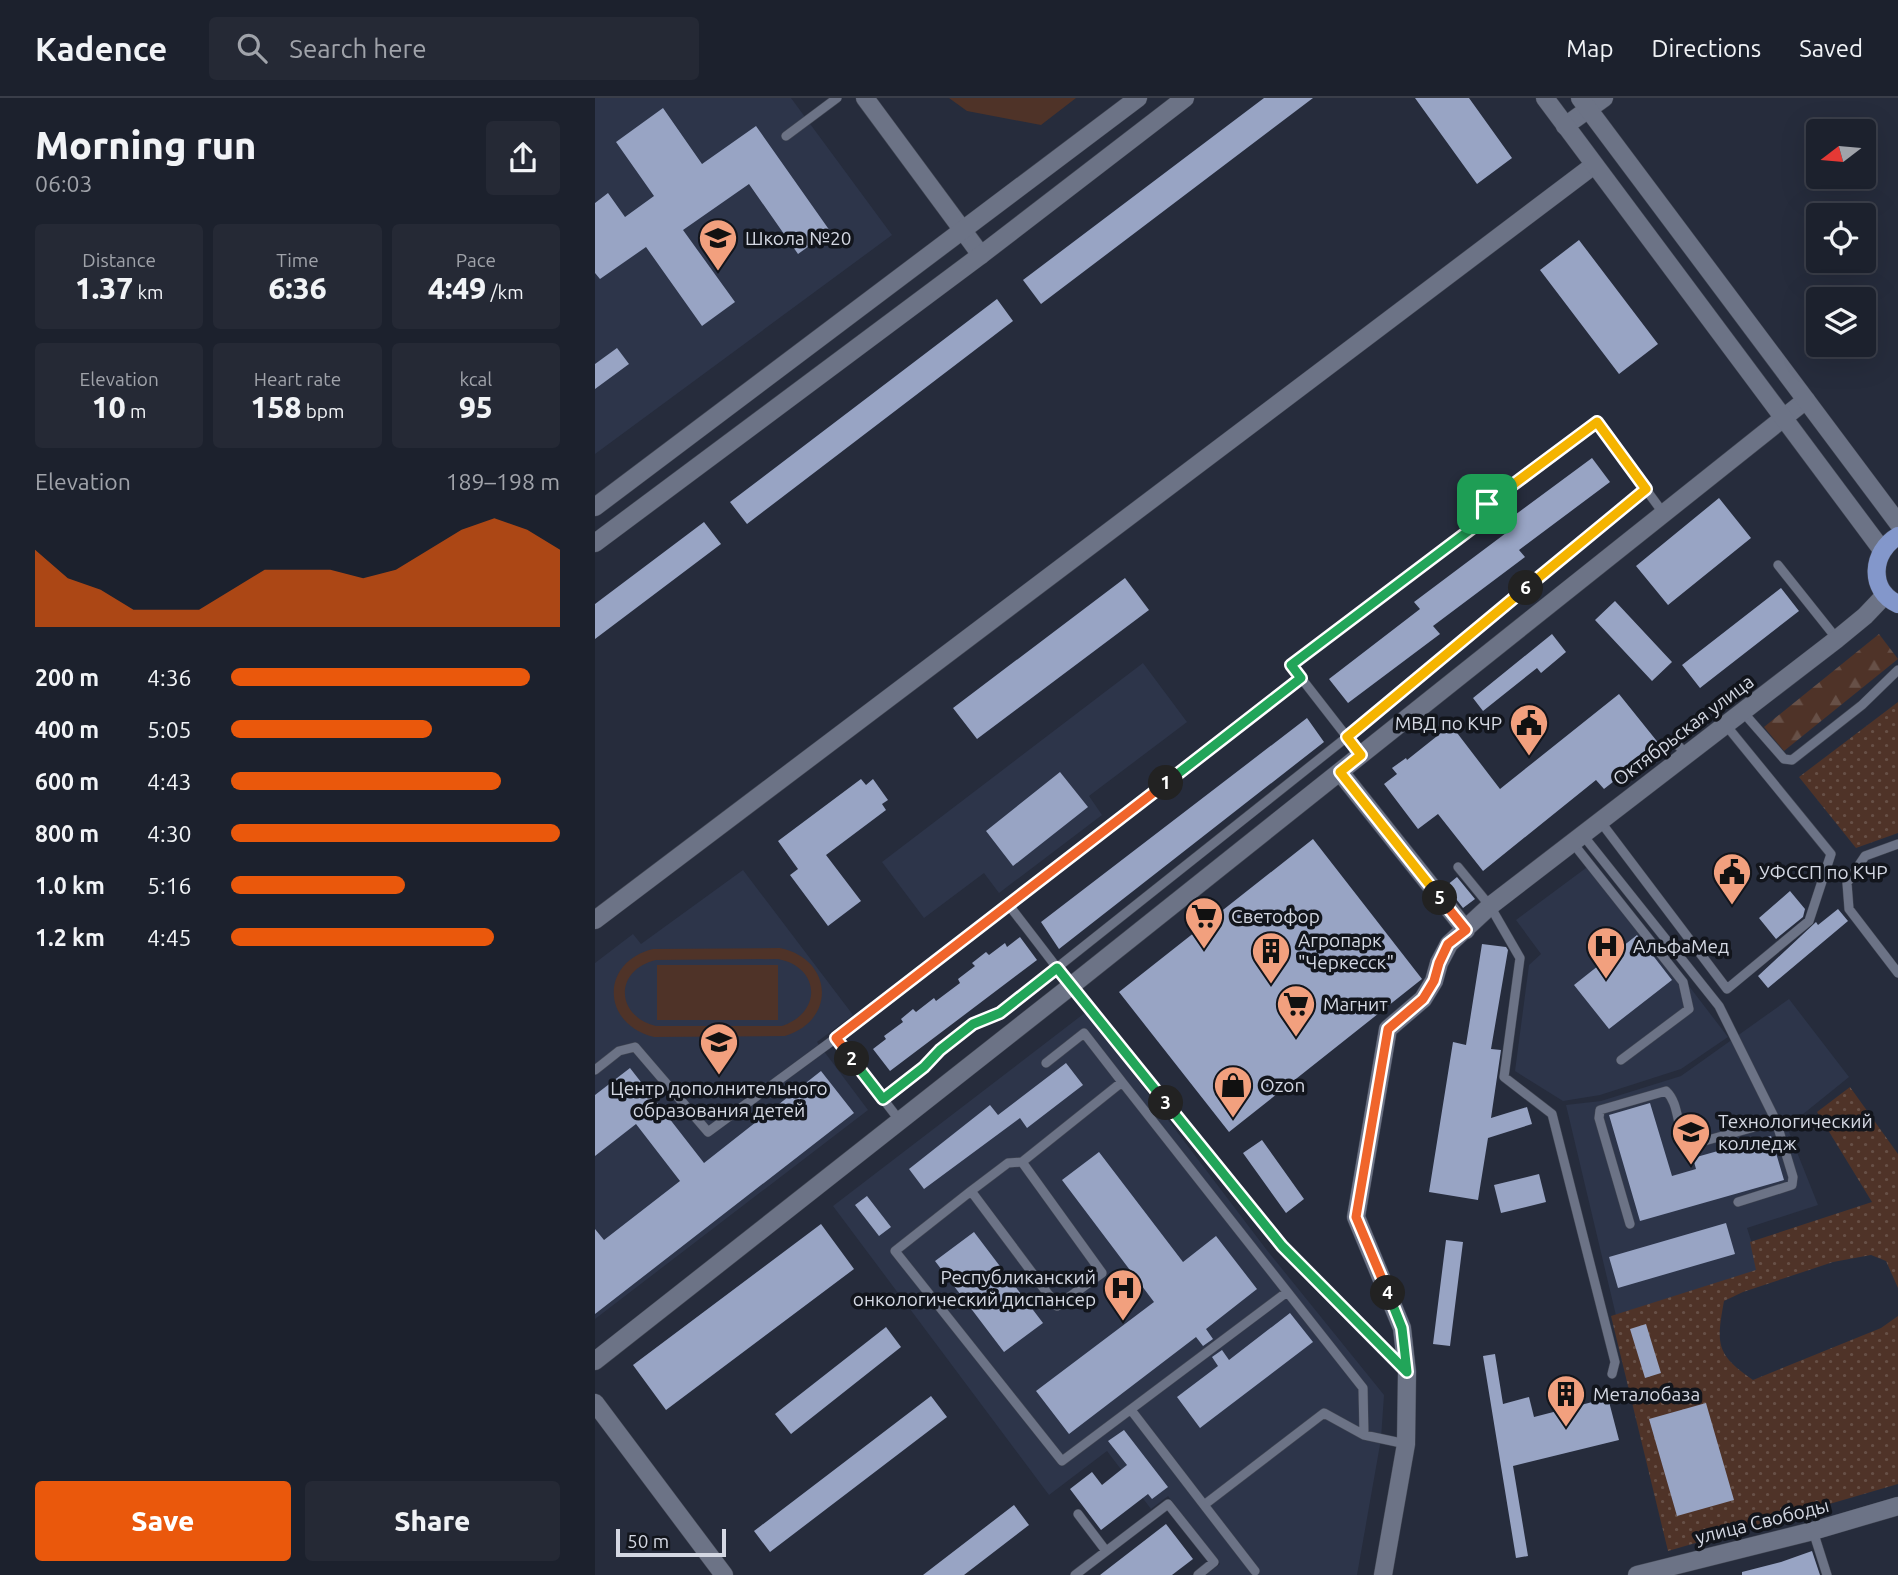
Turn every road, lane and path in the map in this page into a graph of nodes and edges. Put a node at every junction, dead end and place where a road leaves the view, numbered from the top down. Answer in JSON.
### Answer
{"nodes":[{"id":1,"x":837,"y":98,"type":"edge"},
{"id":2,"x":865,"y":98,"type":"edge"},
{"id":3,"x":1138,"y":98,"type":"edge"},
{"id":4,"x":1185,"y":98,"type":"edge"},
{"id":5,"x":1545,"y":98,"type":"edge"},
{"id":6,"x":1604,"y":98,"type":"edge"},
{"id":7,"x":1584,"y":104,"type":"edge"},
{"id":8,"x":1565,"y":126,"type":"junction"},
{"id":9,"x":786,"y":136,"type":"dead end"},
{"id":10,"x":1594,"y":165,"type":"junction"},
{"id":11,"x":964,"y":231,"type":"junction"},
{"id":12,"x":981,"y":255,"type":"junction"},
{"id":13,"x":1806,"y":400,"type":"junction"},
{"id":14,"x":1783,"y":418,"type":"junction"},
{"id":15,"x":1646,"y":489,"type":"junction"},
{"id":16,"x":595,"y":506,"type":"edge"},
{"id":17,"x":1664,"y":514,"type":"junction"},
{"id":18,"x":1898,"y":523,"type":"edge"},
{"id":19,"x":1898,"y":536,"type":"edge"},
{"id":20,"x":595,"y":543,"type":"edge"},
{"id":21,"x":1882,"y":550,"type":"junction"},
{"id":22,"x":1778,"y":565,"type":"dead end"},
{"id":23,"x":1891,"y":599,"type":"edge"},
{"id":24,"x":1837,"y":639,"type":"junction"},
{"id":25,"x":1898,"y":670,"type":"edge"},
{"id":26,"x":1301,"y":678,"type":"junction"},
{"id":27,"x":1742,"y":711,"type":"junction"},
{"id":28,"x":1725,"y":724,"type":"junction"},
{"id":29,"x":1347,"y":737,"type":"junction"},
{"id":30,"x":1361,"y":755,"type":"junction"},
{"id":31,"x":1340,"y":772,"type":"junction"},
{"id":32,"x":1600,"y":820,"type":"junction"},
{"id":33,"x":1577,"y":838,"type":"junction"},
{"id":34,"x":1898,"y":844,"type":"edge"},
{"id":35,"x":1458,"y":867,"type":"dead end"},
{"id":36,"x":1496,"y":901,"type":"junction"},
{"id":37,"x":1008,"y":904,"type":"junction"},
{"id":38,"x":595,"y":920,"type":"edge"},
{"id":39,"x":1466,"y":930,"type":"junction"},
{"id":40,"x":1057,"y":968,"type":"junction"},
{"id":41,"x":1898,"y":973,"type":"edge"},
{"id":42,"x":1071,"y":986,"type":"junction"},
{"id":43,"x":836,"y":1038,"type":"junction"},
{"id":44,"x":1622,"y":1060,"type":"dead end"},
{"id":45,"x":1046,"y":1063,"type":"dead end"},
{"id":46,"x":595,"y":1070,"type":"edge"},
{"id":47,"x":1122,"y":1082,"type":"junction"},
{"id":48,"x":883,"y":1099,"type":"junction"},
{"id":49,"x":899,"y":1121,"type":"junction"},
{"id":50,"x":1776,"y":1121,"type":"junction"},
{"id":51,"x":1022,"y":1161,"type":"junction"},
{"id":52,"x":971,"y":1191,"type":"junction"},
{"id":53,"x":1738,"y":1202,"type":"dead end"},
{"id":54,"x":1630,"y":1224,"type":"dead end"},
{"id":55,"x":1287,"y":1292,"type":"junction"},
{"id":56,"x":595,"y":1361,"type":"edge"},
{"id":57,"x":1407,"y":1372,"type":"junction"},
{"id":58,"x":1612,"y":1374,"type":"dead end"},
{"id":59,"x":595,"y":1403,"type":"edge"},
{"id":60,"x":1131,"y":1410,"type":"junction"},
{"id":61,"x":1364,"y":1435,"type":"junction"},
{"id":62,"x":1406,"y":1444,"type":"junction"},
{"id":63,"x":1203,"y":1505,"type":"junction"},
{"id":64,"x":1898,"y":1506,"type":"edge"},
{"id":65,"x":1078,"y":1514,"type":"dead end"},
{"id":66,"x":1813,"y":1531,"type":"junction"},
{"id":67,"x":1106,"y":1551,"type":"junction"},
{"id":68,"x":1692,"y":1568,"type":"edge"},
{"id":69,"x":1255,"y":1571,"type":"dead end"},
{"id":70,"x":724,"y":1575,"type":"edge"},
{"id":71,"x":1075,"y":1575,"type":"edge"},
{"id":72,"x":1198,"y":1575,"type":"edge"},
{"id":73,"x":1383,"y":1575,"type":"edge"},
{"id":74,"x":1637,"y":1575,"type":"edge"},
{"id":75,"x":1828,"y":1575,"type":"edge"}],
"edges":[{"from":1,"to":9,"type":"lane"},
{"from":2,"to":11,"type":"street"},
{"from":3,"to":11,"type":"street"},
{"from":4,"to":12,"type":"street"},
{"from":5,"to":8,"type":"street"},
{"from":6,"to":7,"type":"street"},
{"from":7,"to":8,"type":"street"},
{"from":7,"to":13,"type":"street"},
{"from":8,"to":10,"type":"street"},
{"from":10,"to":14,"type":"street"},
{"from":10,"to":38,"type":"street"},
{"from":11,"to":12,"type":"street"},
{"from":11,"to":16,"type":"street"},
{"from":12,"to":20,"type":"street"},
{"from":13,"to":14,"type":"street"},
{"from":13,"to":18,"type":"street"},
{"from":14,"to":17,"type":"street"},
{"from":14,"to":21,"type":"street"},
{"from":15,"to":17,"type":"lane"},
{"from":15,"to":26,"type":"lane"},
{"from":15,"to":29,"type":"lane"},
{"from":17,"to":30,"type":"street"},
{"from":19,"to":21,"type":"main road"},
{"from":21,"to":23,"type":"main road","name":"Октябрьская улица"},
{"from":22,"to":24,"type":"lane"},
{"from":23,"to":24,"type":"street","name":"Октябрьская улица"},
{"from":24,"to":27,"type":"street","name":"Октябрьская улица"},
{"from":25,"to":27,"type":"lane"},
{"from":26,"to":29,"type":"lane"},
{"from":26,"to":37,"type":"lane"},
{"from":27,"to":28,"type":"street","name":"Октябрьская улица"},
{"from":28,"to":32,"type":"street","name":"Октябрьская улица"},
{"from":28,"to":32,"type":"lane"},
{"from":29,"to":30,"type":"lane"},
{"from":29,"to":40,"type":"lane"},
{"from":30,"to":31,"type":"street"},
{"from":31,"to":39,"type":"street"},
{"from":31,"to":42,"type":"street"},
{"from":32,"to":33,"type":"street","name":"Октябрьская улица"},
{"from":33,"to":36,"type":"street","name":"Октябрьская улица"},
{"from":33,"to":44,"type":"lane"},
{"from":33,"to":50,"type":"lane"},
{"from":34,"to":41,"type":"lane"},
{"from":35,"to":36,"type":"lane"},
{"from":36,"to":39,"type":"street","name":"Октябрьская улица"},
{"from":36,"to":58,"type":"lane"},
{"from":37,"to":40,"type":"lane"},
{"from":37,"to":43,"type":"lane"},
{"from":39,"to":57,"type":"street","name":"Октябрьская улица"},
{"from":40,"to":42,"type":"lane"},
{"from":40,"to":48,"type":"lane"},
{"from":42,"to":49,"type":"street"},
{"from":42,"to":57,"type":"lane"},
{"from":43,"to":46,"type":"lane"},
{"from":43,"to":48,"type":"lane"},
{"from":45,"to":47,"type":"lane"},
{"from":47,"to":51,"type":"lane"},
{"from":47,"to":55,"type":"lane"},
{"from":48,"to":49,"type":"lane"},
{"from":49,"to":56,"type":"street"},
{"from":50,"to":53,"type":"lane"},
{"from":50,"to":54,"type":"lane"},
{"from":51,"to":52,"type":"lane"},
{"from":51,"to":52,"type":"lane"},
{"from":52,"to":60,"type":"lane"},
{"from":55,"to":60,"type":"lane"},
{"from":55,"to":61,"type":"lane"},
{"from":57,"to":62,"type":"street","name":"Октябрьская улица"},
{"from":59,"to":70,"type":"street"},
{"from":60,"to":63,"type":"lane"},
{"from":61,"to":62,"type":"lane"},
{"from":61,"to":63,"type":"lane"},
{"from":62,"to":73,"type":"street","name":"Октябрьская улица"},
{"from":63,"to":69,"type":"lane"},
{"from":64,"to":66,"type":"street","name":"улица Свободы"},
{"from":65,"to":67,"type":"lane"},
{"from":66,"to":68,"type":"street","name":"улица Свободы"},
{"from":66,"to":75,"type":"lane"},
{"from":67,"to":71,"type":"lane"},
{"from":67,"to":72,"type":"lane"},
{"from":68,"to":74,"type":"street","name":"улица Свободы"}]}
